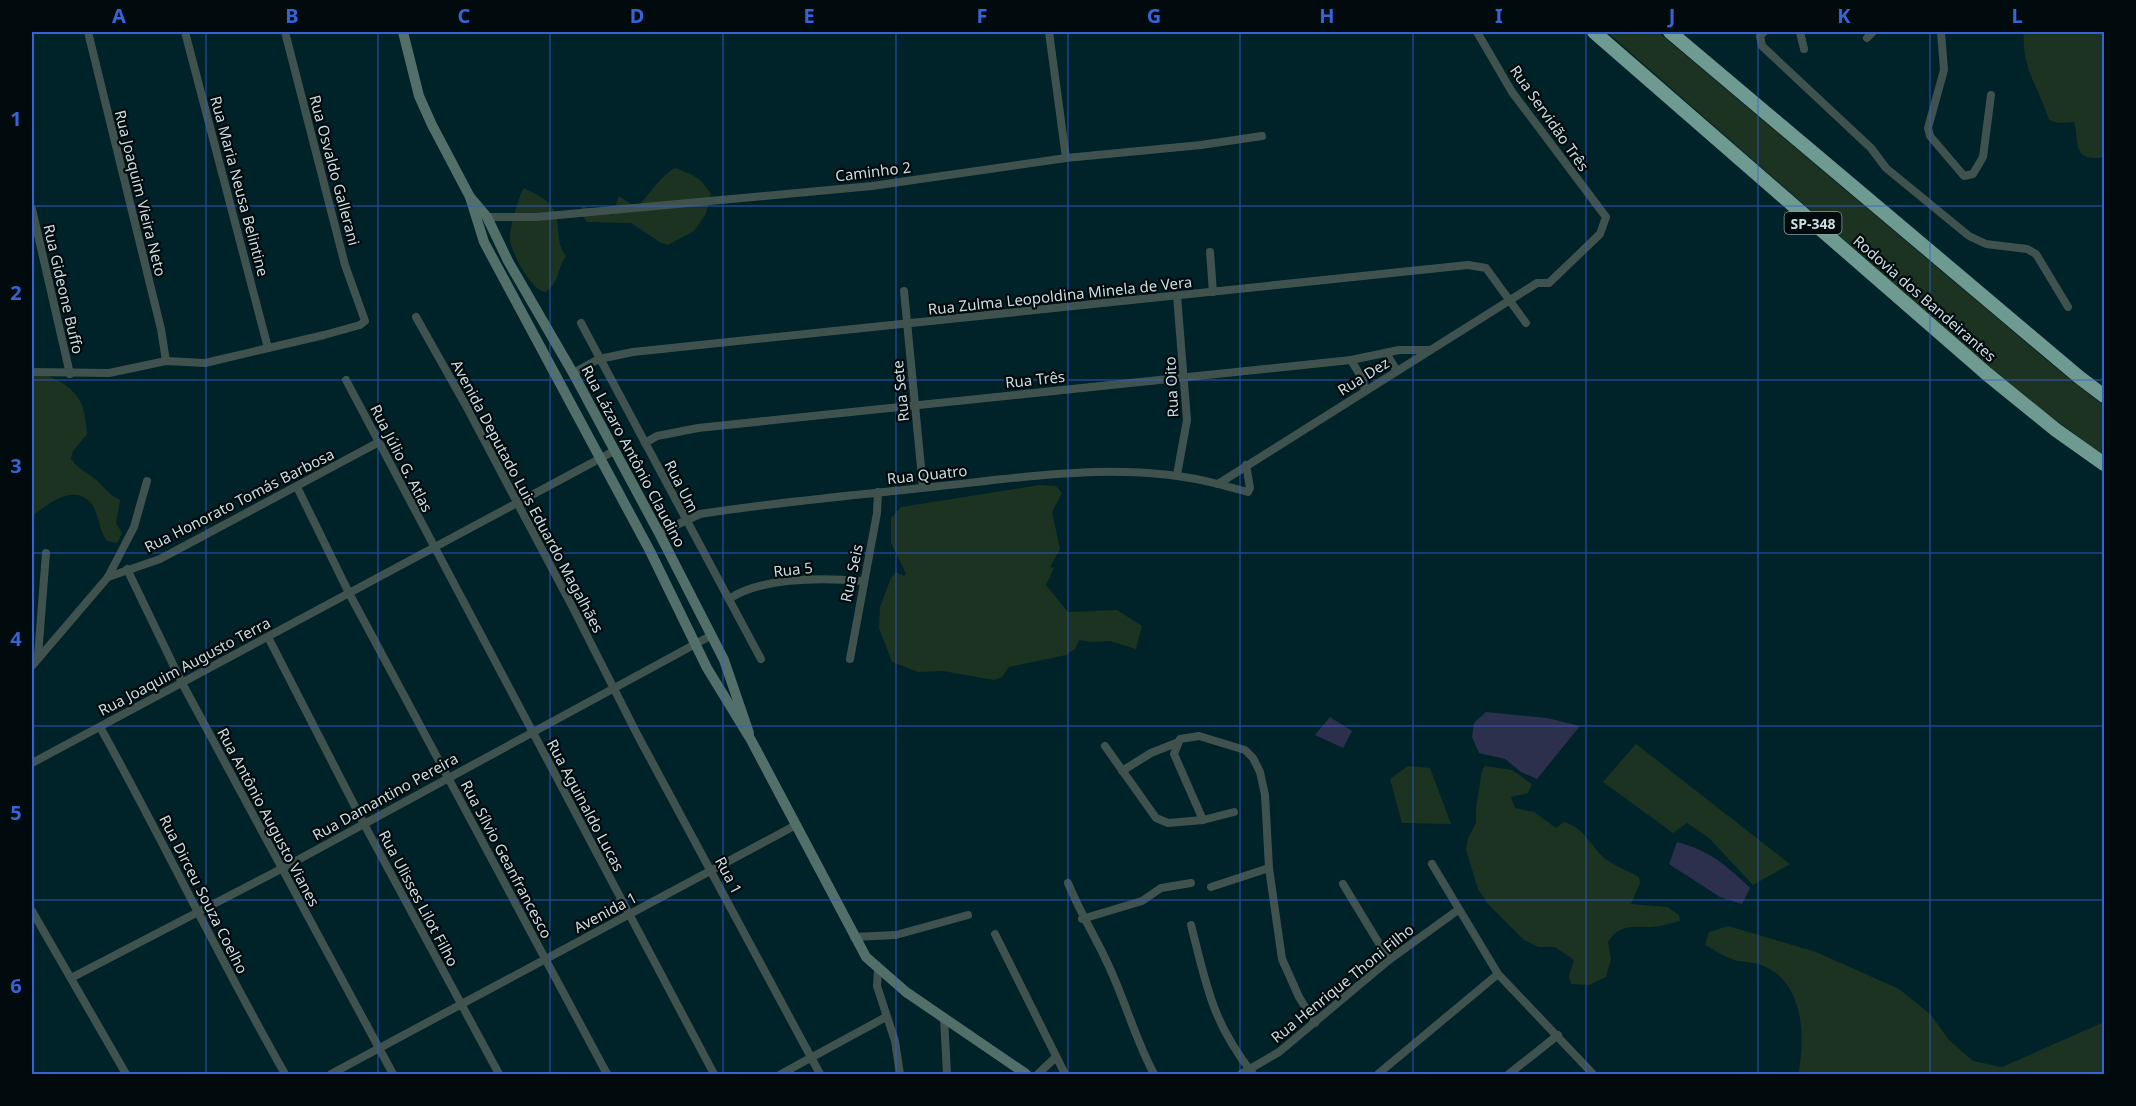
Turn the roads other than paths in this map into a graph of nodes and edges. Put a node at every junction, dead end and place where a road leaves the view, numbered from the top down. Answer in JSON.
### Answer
{"nodes":[{"id":1,"x":88,"y":32,"type":"edge"},
{"id":2,"x":185,"y":32,"type":"edge"},
{"id":3,"x":285,"y":32,"type":"edge"},
{"id":4,"x":404,"y":32,"type":"edge"},
{"id":5,"x":1049,"y":32,"type":"edge"},
{"id":6,"x":1476,"y":32,"type":"edge"},
{"id":7,"x":1594,"y":32,"type":"edge"},
{"id":8,"x":1670,"y":32,"type":"edge"},
{"id":9,"x":1764,"y":32,"type":"edge"},
{"id":10,"x":1800,"y":32,"type":"edge"},
{"id":11,"x":1873,"y":32,"type":"edge"},
{"id":12,"x":1941,"y":32,"type":"edge"},
{"id":13,"x":1867,"y":38,"type":"dead end"},
{"id":14,"x":1804,"y":49,"type":"dead end"},
{"id":15,"x":1991,"y":95,"type":"dead end"},
{"id":16,"x":1262,"y":136,"type":"dead end"},
{"id":17,"x":1066,"y":158,"type":"junction"},
{"id":18,"x":470,"y":197,"type":"junction"},
{"id":19,"x":32,"y":209,"type":"edge"},
{"id":20,"x":487,"y":217,"type":"junction"},
{"id":21,"x":1606,"y":217,"type":"joint"},
{"id":22,"x":1210,"y":252,"type":"dead end"},
{"id":23,"x":904,"y":291,"type":"dead end"},
{"id":24,"x":1213,"y":292,"type":"junction"},
{"id":25,"x":1177,"y":296,"type":"junction"},
{"id":26,"x":1510,"y":300,"type":"junction"},
{"id":27,"x":2068,"y":307,"type":"dead end"},
{"id":28,"x":416,"y":317,"type":"dead end"},
{"id":29,"x":580,"y":323,"type":"dead end"},
{"id":30,"x":1526,"y":324,"type":"dead end"},
{"id":31,"x":907,"y":325,"type":"junction"},
{"id":32,"x":268,"y":348,"type":"junction"},
{"id":33,"x":1430,"y":350,"type":"junction"},
{"id":34,"x":1386,"y":352,"type":"junction"},
{"id":35,"x":599,"y":359,"type":"junction"},
{"id":36,"x":166,"y":360,"type":"junction"},
{"id":37,"x":1351,"y":360,"type":"junction"},
{"id":38,"x":1396,"y":371,"type":"junction"},
{"id":39,"x":32,"y":372,"type":"edge"},
{"id":40,"x":573,"y":373,"type":"junction"},
{"id":41,"x":70,"y":374,"type":"junction"},
{"id":42,"x":1185,"y":378,"type":"junction"},
{"id":43,"x":346,"y":380,"type":"dead end"},
{"id":44,"x":1365,"y":391,"type":"junction"},
{"id":45,"x":2104,"y":396,"type":"edge"},
{"id":46,"x":915,"y":407,"type":"junction"},
{"id":47,"x":379,"y":442,"type":"junction"},
{"id":48,"x":645,"y":442,"type":"junction"},
{"id":49,"x":614,"y":451,"type":"junction"},
{"id":50,"x":599,"y":459,"type":"junction"},
{"id":51,"x":2104,"y":464,"type":"edge"},
{"id":52,"x":1246,"y":465,"type":"junction"},
{"id":53,"x":1178,"y":475,"type":"junction"},
{"id":54,"x":147,"y":481,"type":"dead end"},
{"id":55,"x":1218,"y":484,"type":"junction"},
{"id":56,"x":297,"y":487,"type":"junction"},
{"id":57,"x":923,"y":488,"type":"junction"},
{"id":58,"x":878,"y":492,"type":"junction"},
{"id":59,"x":517,"y":504,"type":"junction"},
{"id":60,"x":684,"y":519,"type":"junction"},
{"id":61,"x":659,"y":533,"type":"junction"},
{"id":62,"x":433,"y":548,"type":"junction"},
{"id":63,"x":46,"y":553,"type":"dead end"},
{"id":64,"x":127,"y":570,"type":"junction"},
{"id":65,"x":108,"y":577,"type":"junction"},
{"id":66,"x":863,"y":581,"type":"junction"},
{"id":67,"x":349,"y":593,"type":"junction"},
{"id":68,"x":729,"y":599,"type":"junction"},
{"id":69,"x":712,"y":636,"type":"junction"},
{"id":70,"x":268,"y":637,"type":"junction"},
{"id":71,"x":697,"y":644,"type":"junction"},
{"id":72,"x":38,"y":656,"type":"junction"},
{"id":73,"x":850,"y":658,"type":"dead end"},
{"id":74,"x":761,"y":659,"type":"dead end"},
{"id":75,"x":32,"y":666,"type":"edge"},
{"id":76,"x":182,"y":683,"type":"junction"},
{"id":77,"x":615,"y":688,"type":"junction"},
{"id":78,"x":100,"y":727,"type":"junction"},
{"id":79,"x":532,"y":732,"type":"junction"},
{"id":80,"x":750,"y":740,"type":"junction"},
{"id":81,"x":1176,"y":743,"type":"junction"},
{"id":82,"x":1105,"y":746,"type":"dead end"},
{"id":83,"x":32,"y":763,"type":"edge"},
{"id":84,"x":1122,"y":771,"type":"junction"},
{"id":85,"x":448,"y":777,"type":"junction"},
{"id":86,"x":1234,"y":812,"type":"dead end"},
{"id":87,"x":1203,"y":820,"type":"junction"},
{"id":88,"x":364,"y":824,"type":"junction"},
{"id":89,"x":796,"y":825,"type":"junction"},
{"id":90,"x":1432,"y":864,"type":"dead end"},
{"id":91,"x":283,"y":868,"type":"junction"},
{"id":92,"x":1269,"y":868,"type":"junction"},
{"id":93,"x":712,"y":870,"type":"junction"},
{"id":94,"x":1068,"y":884,"type":"dead end"},
{"id":95,"x":1191,"y":884,"type":"dead end"},
{"id":96,"x":1342,"y":884,"type":"dead end"},
{"id":97,"x":1212,"y":887,"type":"dead end"},
{"id":98,"x":1458,"y":910,"type":"junction"},
{"id":99,"x":32,"y":911,"type":"edge"},
{"id":100,"x":200,"y":912,"type":"junction"},
{"id":101,"x":628,"y":915,"type":"junction"},
{"id":102,"x":968,"y":915,"type":"dead end"},
{"id":103,"x":1082,"y":919,"type":"junction"},
{"id":104,"x":1191,"y":925,"type":"dead end"},
{"id":105,"x":995,"y":934,"type":"dead end"},
{"id":106,"x":854,"y":937,"type":"junction"},
{"id":107,"x":545,"y":960,"type":"junction"},
{"id":108,"x":1389,"y":960,"type":"junction"},
{"id":109,"x":878,"y":970,"type":"junction"},
{"id":110,"x":1498,"y":974,"type":"junction"},
{"id":111,"x":71,"y":978,"type":"junction"},
{"id":112,"x":461,"y":1004,"type":"junction"},
{"id":113,"x":886,"y":1017,"type":"junction"},
{"id":114,"x":944,"y":1018,"type":"junction"},
{"id":115,"x":1315,"y":1023,"type":"junction"},
{"id":116,"x":1558,"y":1035,"type":"junction"},
{"id":117,"x":380,"y":1049,"type":"junction"},
{"id":118,"x":1056,"y":1057,"type":"junction"},
{"id":119,"x":812,"y":1058,"type":"junction"},
{"id":120,"x":1251,"y":1072,"type":"edge"},
{"id":121,"x":126,"y":1074,"type":"edge"},
{"id":122,"x":285,"y":1074,"type":"edge"},
{"id":123,"x":332,"y":1074,"type":"edge"},
{"id":124,"x":393,"y":1074,"type":"edge"},
{"id":125,"x":499,"y":1074,"type":"edge"},
{"id":126,"x":607,"y":1074,"type":"edge"},
{"id":127,"x":714,"y":1074,"type":"edge"},
{"id":128,"x":781,"y":1074,"type":"edge"},
{"id":129,"x":820,"y":1074,"type":"edge"},
{"id":130,"x":900,"y":1074,"type":"edge"},
{"id":131,"x":947,"y":1074,"type":"edge"},
{"id":132,"x":1026,"y":1074,"type":"edge"},
{"id":133,"x":1038,"y":1074,"type":"edge"},
{"id":134,"x":1065,"y":1074,"type":"edge"},
{"id":135,"x":1154,"y":1074,"type":"edge"},
{"id":136,"x":1241,"y":1074,"type":"edge"},
{"id":137,"x":1378,"y":1074,"type":"edge"},
{"id":138,"x":1509,"y":1074,"type":"edge"},
{"id":139,"x":1593,"y":1074,"type":"edge"}],
"edges":[{"from":1,"to":36,"type":"street","name":"Rua Joaquim Vieira Neto"},
{"from":2,"to":32,"type":"street","name":"Rua Maria Neusa Belintine"},
{"from":3,"to":32,"type":"street","name":"Rua Osvaldo Gallerani"},
{"from":4,"to":18,"type":"main road","name":"Rua Lázaro Antônio Claudino"},
{"from":5,"to":17,"type":"street"},
{"from":6,"to":21,"type":"street","name":"Rua Servidão Três"},
{"from":7,"to":51,"type":"highway","name":"Rodovia dos Bandeirantes","number":"SP-348"},
{"from":8,"to":45,"type":"highway"},
{"from":9,"to":27,"type":"street"},
{"from":10,"to":14,"type":"street"},
{"from":11,"to":13,"type":"street"},
{"from":12,"to":15,"type":"street"},
{"from":16,"to":17,"type":"street","name":"Caminho 2"},
{"from":17,"to":20,"type":"street","name":"Caminho 2"},
{"from":18,"to":20,"type":"main road","name":"Rua Lázaro Antônio Claudino"},
{"from":18,"to":50,"type":"main road","name":"Rua Lázaro Antônio Claudino"},
{"from":19,"to":41,"type":"street","name":"Rua Gideone Buffo"},
{"from":20,"to":40,"type":"main road","name":"Rua Lázaro Antônio Claudino"},
{"from":21,"to":26,"type":"street","name":"Rua Dez"},
{"from":22,"to":24,"type":"street"},
{"from":23,"to":31,"type":"street","name":"Rua Sete"},
{"from":24,"to":25,"type":"street","name":"Rua Zulma Leopoldina Minela de Vera"},
{"from":24,"to":26,"type":"street","name":"Rua Zulma Leopoldina Minela de Vera"},
{"from":25,"to":31,"type":"street","name":"Rua Zulma Leopoldina Minela de Vera"},
{"from":25,"to":42,"type":"street","name":"Rua Oito"},
{"from":26,"to":30,"type":"street","name":"Rua Zulma Leopoldina Minela de Vera"},
{"from":26,"to":33,"type":"street","name":"Rua Dez"},
{"from":28,"to":59,"type":"street","name":"Avenida Deputado Luis Eduardo Magalhães"},
{"from":29,"to":35,"type":"street","name":"Rua Um"},
{"from":31,"to":35,"type":"street","name":"Rua Zulma Leopoldina Minela de Vera"},
{"from":31,"to":46,"type":"street","name":"Rua Sete"},
{"from":32,"to":36,"type":"street"},
{"from":33,"to":34,"type":"street","name":"Rua Três"},
{"from":33,"to":38,"type":"street","name":"Rua Dez"},
{"from":34,"to":37,"type":"street","name":"Rua Três"},
{"from":34,"to":38,"type":"street"},
{"from":35,"to":40,"type":"street","name":"Rua Zulma Leopoldina Minela de Vera"},
{"from":35,"to":48,"type":"street","name":"Rua Um"},
{"from":36,"to":41,"type":"street"},
{"from":37,"to":42,"type":"street","name":"Rua Três"},
{"from":37,"to":44,"type":"street"},
{"from":38,"to":44,"type":"street","name":"Rua Dez"},
{"from":39,"to":41,"type":"street"},
{"from":40,"to":49,"type":"main road","name":"Rua Lázaro Antônio Claudino"},
{"from":42,"to":46,"type":"street","name":"Rua Três"},
{"from":42,"to":53,"type":"street","name":"Rua Oito"},
{"from":43,"to":47,"type":"street","name":"Rua Júlio G. Atlas"},
{"from":44,"to":52,"type":"street","name":"Rua Dez"},
{"from":46,"to":48,"type":"street","name":"Rua Três"},
{"from":46,"to":57,"type":"street","name":"Rua Sete"},
{"from":47,"to":56,"type":"street","name":"Rua Honorato Tomás Barbosa"},
{"from":47,"to":62,"type":"street","name":"Rua Júlio G. Atlas"},
{"from":48,"to":60,"type":"street","name":"Rua Um"},
{"from":49,"to":50,"type":"street"},
{"from":49,"to":61,"type":"main road","name":"Rua Lázaro Antônio Claudino"},
{"from":50,"to":59,"type":"street"},
{"from":50,"to":71,"type":"main road","name":"Rua Lázaro Antônio Claudino"},
{"from":52,"to":55,"type":"street","name":"Rua Dez"},
{"from":52,"to":55,"type":"street"},
{"from":53,"to":55,"type":"street","name":"Rua Quatro"},
{"from":53,"to":57,"type":"street","name":"Rua Quatro"},
{"from":54,"to":65,"type":"street"},
{"from":56,"to":64,"type":"street","name":"Rua Honorato Tomás Barbosa"},
{"from":56,"to":67,"type":"street","name":"Rua Sílvio Geanfrancesco"},
{"from":57,"to":58,"type":"street","name":"Rua Quatro"},
{"from":58,"to":60,"type":"street","name":"Rua Quatro"},
{"from":58,"to":66,"type":"street","name":"Rua Seis"},
{"from":59,"to":62,"type":"street"},
{"from":59,"to":77,"type":"street","name":"Avenida Deputado Luis Eduardo Magalhães"},
{"from":60,"to":61,"type":"street","name":"Rua Quatro"},
{"from":60,"to":68,"type":"street","name":"Rua Um"},
{"from":61,"to":69,"type":"main road","name":"Rua Lázaro Antônio Claudino"},
{"from":62,"to":67,"type":"street"},
{"from":62,"to":79,"type":"street","name":"Rua Aguinaldo Lucas"},
{"from":63,"to":72,"type":"street"},
{"from":64,"to":65,"type":"street","name":"Rua Honorato Tomás Barbosa"},
{"from":64,"to":76,"type":"street","name":"Rua Antônio Augusto Vianes"},
{"from":65,"to":72,"type":"street"},
{"from":66,"to":68,"type":"street","name":"Rua 5"},
{"from":66,"to":73,"type":"street","name":"Rua Seis"},
{"from":67,"to":70,"type":"street","name":"Rua Joaquim Augusto Terra"},
{"from":67,"to":85,"type":"street","name":"Rua Sílvio Geanfrancesco"},
{"from":68,"to":74,"type":"street","name":"Rua Um"},
{"from":69,"to":71,"type":"street","name":"Rua Damantino Pereira"},
{"from":69,"to":80,"type":"main road","name":"Rua Lázaro Antônio Claudino"},
{"from":70,"to":76,"type":"street","name":"Rua Joaquim Augusto Terra"},
{"from":70,"to":88,"type":"street","name":"Rua Ulisses Lilot Filho"},
{"from":71,"to":77,"type":"street","name":"Rua Damantino Pereira"},
{"from":71,"to":80,"type":"main road","name":"Rua Lázaro Antônio Claudino"},
{"from":72,"to":75,"type":"street"},
{"from":76,"to":78,"type":"street","name":"Rua Joaquim Augusto Terra"},
{"from":76,"to":91,"type":"street","name":"Rua Antônio Augusto Vianes"},
{"from":77,"to":79,"type":"street","name":"Rua Damantino Pereira"},
{"from":77,"to":93,"type":"street","name":"Rua 1"},
{"from":78,"to":83,"type":"street","name":"Rua Joaquim Augusto Terra"},
{"from":78,"to":100,"type":"street","name":"Rua Dirceu Souza Coelho"},
{"from":79,"to":85,"type":"street","name":"Rua Damantino Pereira"},
{"from":79,"to":101,"type":"street","name":"Rua Aguinaldo Lucas"},
{"from":80,"to":89,"type":"main road","name":"Rua Lázaro Antônio Claudino"},
{"from":81,"to":84,"type":"street"},
{"from":81,"to":87,"type":"street"},
{"from":81,"to":92,"type":"street"},
{"from":82,"to":84,"type":"street"},
{"from":84,"to":87,"type":"street"},
{"from":85,"to":88,"type":"street","name":"Rua Damantino Pereira"},
{"from":85,"to":107,"type":"street","name":"Rua Sílvio Geanfrancesco"},
{"from":86,"to":87,"type":"street"},
{"from":88,"to":91,"type":"street","name":"Rua Damantino Pereira"},
{"from":88,"to":112,"type":"street","name":"Rua Ulisses Lilot Filho"},
{"from":89,"to":93,"type":"street","name":"Avenida 1"},
{"from":89,"to":106,"type":"main road","name":"Rua Lázaro Antônio Claudino"},
{"from":90,"to":98,"type":"street"},
{"from":91,"to":100,"type":"street","name":"Rua Damantino Pereira"},
{"from":91,"to":117,"type":"street","name":"Rua Antônio Augusto Vianes"},
{"from":92,"to":97,"type":"street"},
{"from":92,"to":115,"type":"street"},
{"from":93,"to":101,"type":"street","name":"Avenida 1"},
{"from":93,"to":119,"type":"street","name":"Rua 1"},
{"from":94,"to":103,"type":"street"},
{"from":95,"to":103,"type":"street"},
{"from":96,"to":108,"type":"street"},
{"from":98,"to":108,"type":"street","name":"Rua Henrique Thoni Filho"},
{"from":98,"to":110,"type":"street"},
{"from":99,"to":111,"type":"street"},
{"from":100,"to":111,"type":"street","name":"Rua Damantino Pereira"},
{"from":100,"to":122,"type":"street","name":"Rua Dirceu Souza Coelho"},
{"from":101,"to":107,"type":"street","name":"Avenida 1"},
{"from":101,"to":127,"type":"street","name":"Rua Aguinaldo Lucas"},
{"from":102,"to":106,"type":"street"},
{"from":103,"to":135,"type":"street"},
{"from":104,"to":120,"type":"street"},
{"from":105,"to":118,"type":"street"},
{"from":106,"to":109,"type":"main road","name":"Rua Lázaro Antônio Claudino"},
{"from":107,"to":112,"type":"street","name":"Avenida 1"},
{"from":107,"to":126,"type":"street","name":"Rua Sílvio Geanfrancesco"},
{"from":108,"to":115,"type":"street","name":"Rua Henrique Thoni Filho"},
{"from":109,"to":113,"type":"street"},
{"from":109,"to":114,"type":"main road","name":"Rua Lázaro Antônio Claudino"},
{"from":110,"to":116,"type":"street"},
{"from":110,"to":137,"type":"street"},
{"from":111,"to":121,"type":"street"},
{"from":112,"to":117,"type":"street","name":"Avenida 1"},
{"from":112,"to":125,"type":"street","name":"Rua Ulisses Lilot Filho"},
{"from":113,"to":119,"type":"street"},
{"from":113,"to":130,"type":"street"},
{"from":114,"to":131,"type":"street"},
{"from":114,"to":132,"type":"main road","name":"Rua Lázaro Antônio Claudino"},
{"from":115,"to":120,"type":"street","name":"Rua Henrique Thoni Filho"},
{"from":116,"to":138,"type":"street"},
{"from":116,"to":139,"type":"street"},
{"from":117,"to":123,"type":"street","name":"Avenida 1"},
{"from":117,"to":124,"type":"street","name":"Rua Antônio Augusto Vianes"},
{"from":118,"to":133,"type":"street"},
{"from":118,"to":134,"type":"street"},
{"from":119,"to":128,"type":"street"},
{"from":119,"to":129,"type":"street","name":"Rua 1"},
{"from":120,"to":136,"type":"street","name":"Rua Henrique Thoni Filho"}]}
